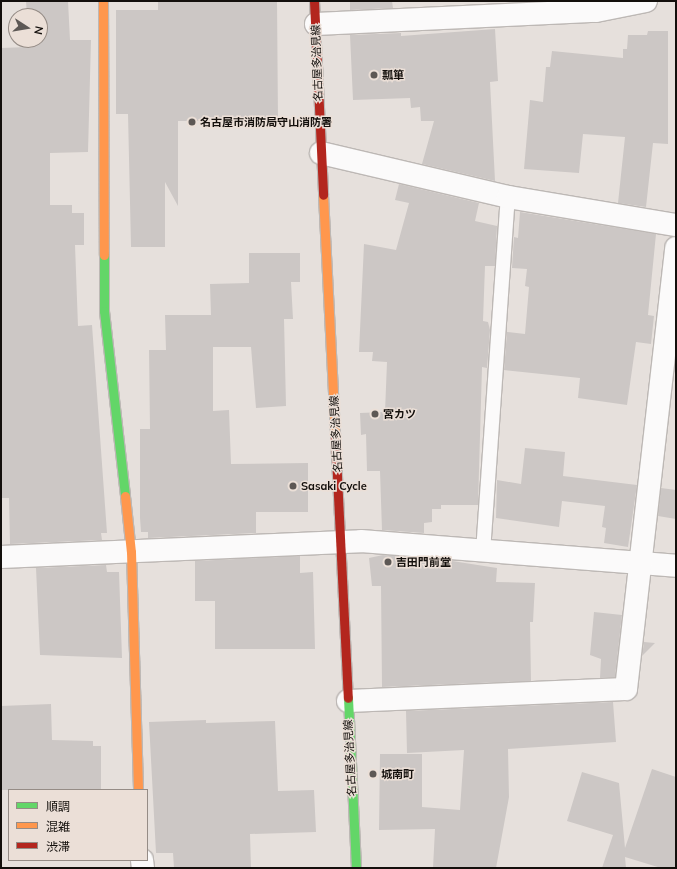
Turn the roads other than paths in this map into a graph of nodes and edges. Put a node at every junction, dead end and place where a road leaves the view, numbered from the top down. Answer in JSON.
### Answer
{"nodes":[{"id":1,"x":103,"y":1,"type":"edge"},
{"id":2,"x":314,"y":1,"type":"edge"},
{"id":3,"x":646,"y":1,"type":"edge"},
{"id":4,"x":316,"y":24,"type":"junction"},
{"id":5,"x":321,"y":153,"type":"junction"},
{"id":6,"x":508,"y":197,"type":"junction"},
{"id":7,"x":676,"y":225,"type":"edge"},
{"id":8,"x":676,"y":248,"type":"edge"},
{"id":9,"x":342,"y":543,"type":"junction"},
{"id":10,"x":131,"y":552,"type":"junction"},
{"id":11,"x":483,"y":552,"type":"junction"},
{"id":12,"x":1,"y":557,"type":"edge"},
{"id":13,"x":642,"y":562,"type":"junction"},
{"id":14,"x":676,"y":566,"type":"edge"},
{"id":15,"x":348,"y":701,"type":"junction"},
{"id":16,"x":138,"y":789,"type":"edge"},
{"id":17,"x":356,"y":868,"type":"edge"}],
"edges":[{"from":1,"to":10,"type":"main road"},
{"from":2,"to":4,"type":"main road","name":"名古屋多治見線"},
{"from":3,"to":4,"type":"street"},
{"from":4,"to":5,"type":"main road","name":"名古屋多治見線"},
{"from":5,"to":6,"type":"street"},
{"from":5,"to":9,"type":"main road","name":"名古屋多治見線"},
{"from":6,"to":7,"type":"street"},
{"from":6,"to":11,"type":"lane"},
{"from":8,"to":13,"type":"street"},
{"from":9,"to":10,"type":"street"},
{"from":9,"to":11,"type":"street"},
{"from":9,"to":15,"type":"main road","name":"名古屋多治見線"},
{"from":10,"to":12,"type":"street"},
{"from":10,"to":16,"type":"main road"},
{"from":11,"to":13,"type":"street"},
{"from":13,"to":14,"type":"street"},
{"from":13,"to":15,"type":"street"},
{"from":15,"to":17,"type":"main road","name":"名古屋多治見線"}]}
